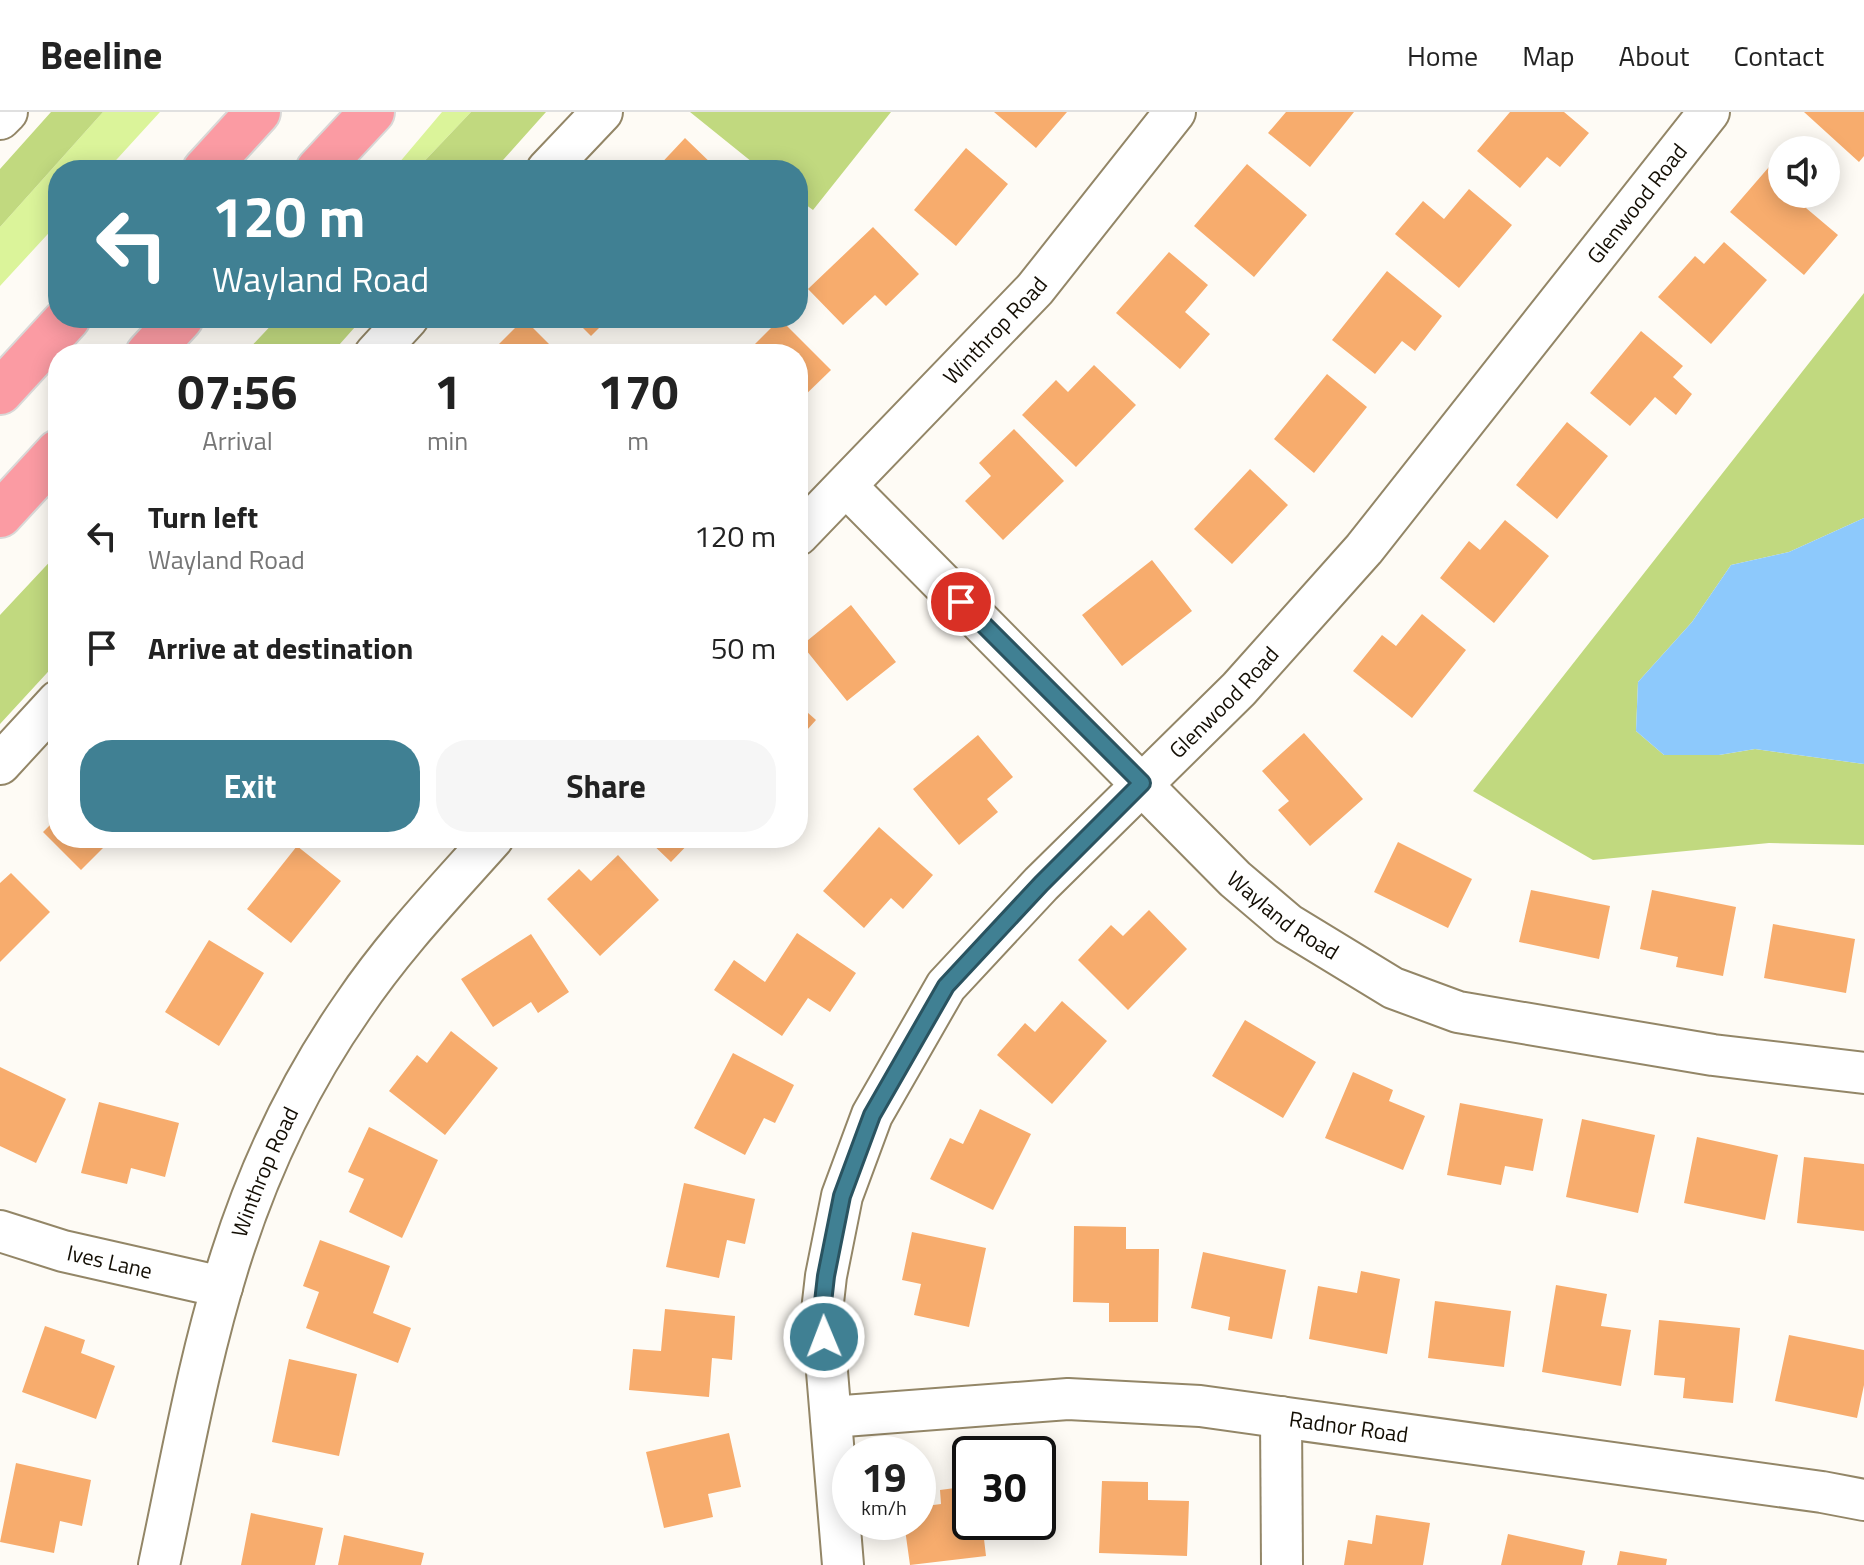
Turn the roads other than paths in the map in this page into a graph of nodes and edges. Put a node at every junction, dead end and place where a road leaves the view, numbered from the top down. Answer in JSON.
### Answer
{"nodes":[{"id":1,"x":7,"y":112,"type":"edge"},
{"id":2,"x":258,"y":112,"type":"edge"},
{"id":3,"x":372,"y":112,"type":"edge"},
{"id":4,"x":602,"y":112,"type":"edge"},
{"id":5,"x":1175,"y":112,"type":"edge"},
{"id":6,"x":1709,"y":112,"type":"edge"},
{"id":7,"x":0,"y":119,"type":"edge"},
{"id":8,"x":214,"y":160,"type":"edge"},
{"id":9,"x":327,"y":160,"type":"edge"},
{"id":10,"x":556,"y":160,"type":"edge"},
{"id":11,"x":59,"y":328,"type":"edge"},
{"id":12,"x":172,"y":328,"type":"edge"},
{"id":13,"x":399,"y":328,"type":"edge"},
{"id":14,"x":157,"y":344,"type":"edge"},
{"id":15,"x":384,"y":344,"type":"edge"},
{"id":16,"x":0,"y":392,"type":"edge"},
{"id":17,"x":48,"y":463,"type":"edge"},
{"id":18,"x":847,"y":487,"type":"junction"},
{"id":19,"x":0,"y":515,"type":"edge"},
{"id":20,"x":808,"y":525,"type":"edge"},
{"id":21,"x":48,"y":712,"type":"edge"},
{"id":22,"x":0,"y":764,"type":"edge"},
{"id":23,"x":1142,"y":783,"type":"junction"},
{"id":24,"x":484,"y":848,"type":"edge"},
{"id":25,"x":1864,"y":1073,"type":"edge"},
{"id":26,"x":0,"y":1231,"type":"edge"},
{"id":27,"x":222,"y":1287,"type":"junction"},
{"id":28,"x":831,"y":1417,"type":"junction"},
{"id":29,"x":1281,"y":1417,"type":"junction"},
{"id":30,"x":1864,"y":1500,"type":"edge"},
{"id":31,"x":159,"y":1565,"type":"edge"},
{"id":32,"x":843,"y":1565,"type":"edge"},
{"id":33,"x":1282,"y":1565,"type":"edge"}],
"edges":[{"from":1,"to":7,"type":"street"},
{"from":2,"to":8,"type":"highway"},
{"from":3,"to":9,"type":"highway"},
{"from":4,"to":10,"type":"street"},
{"from":5,"to":18,"type":"street","name":"Winthrop Road"},
{"from":6,"to":23,"type":"street","name":"Glenwood Road"},
{"from":11,"to":16,"type":"highway"},
{"from":12,"to":14,"type":"highway"},
{"from":13,"to":15,"type":"street"},
{"from":17,"to":19,"type":"highway"},
{"from":18,"to":20,"type":"street","name":"Winthrop Road"},
{"from":18,"to":23,"type":"street","name":"Wayland Road"},
{"from":21,"to":22,"type":"street"},
{"from":23,"to":25,"type":"street","name":"Wayland Road"},
{"from":23,"to":28,"type":"street","name":"Glenwood Road"},
{"from":24,"to":27,"type":"street","name":"Winthrop Road"},
{"from":26,"to":27,"type":"street","name":"Ives Lane"},
{"from":27,"to":31,"type":"street","name":"Winthrop Road"},
{"from":28,"to":29,"type":"street","name":"Radnor Road"},
{"from":28,"to":32,"type":"street","name":"Glenwood Road"},
{"from":29,"to":30,"type":"street","name":"Radnor Road"},
{"from":29,"to":33,"type":"street"}]}
